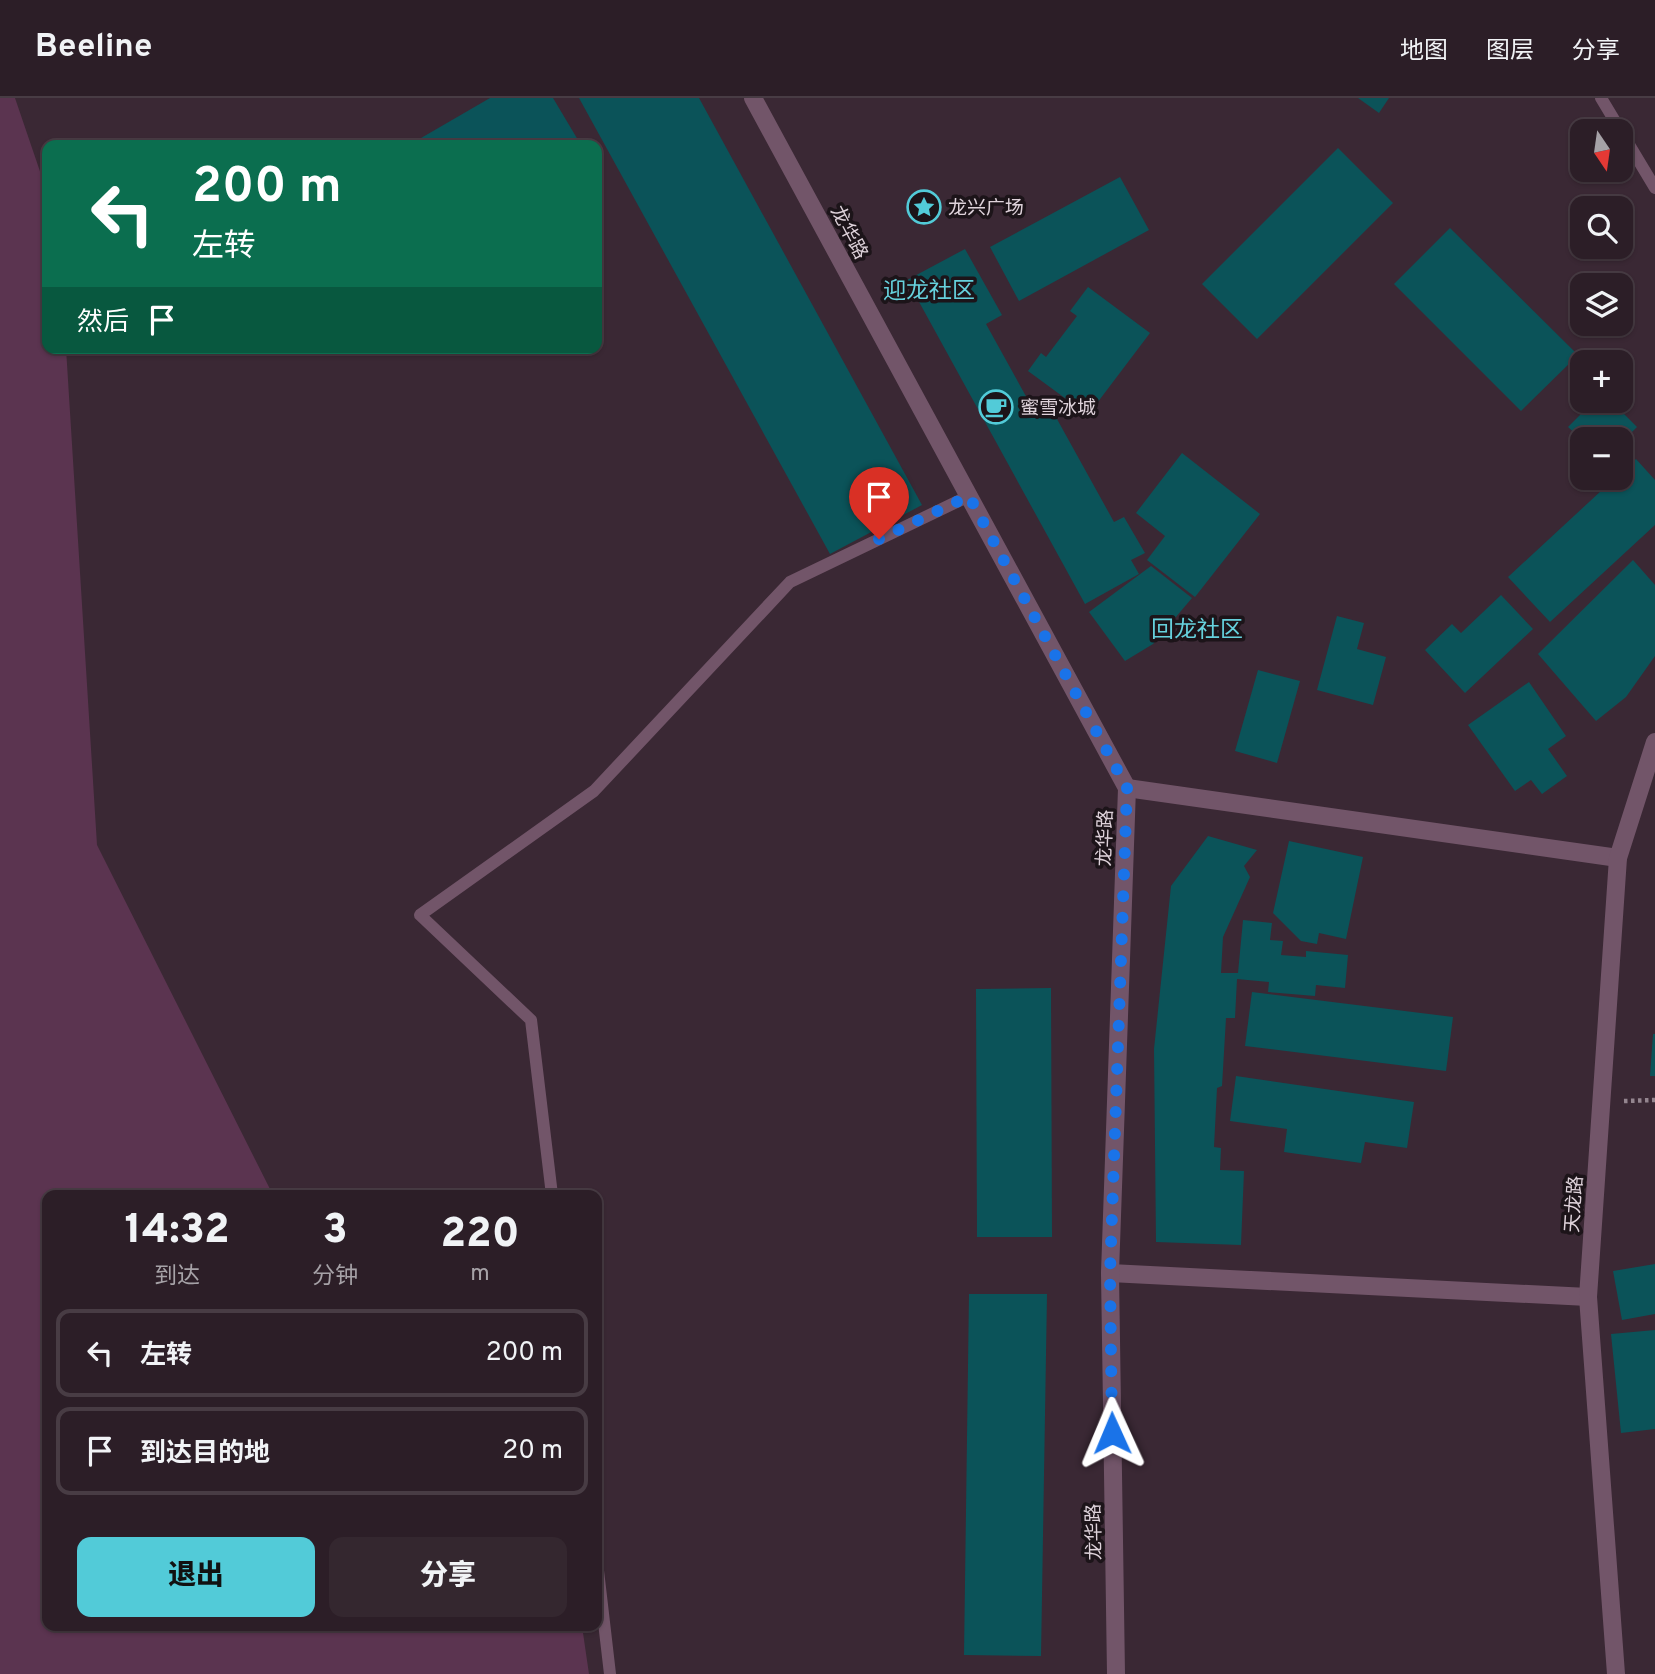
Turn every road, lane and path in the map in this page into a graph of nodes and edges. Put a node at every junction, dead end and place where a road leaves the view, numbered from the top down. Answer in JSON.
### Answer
{"nodes":[{"id":1,"x":753,"y":98,"type":"edge"},
{"id":2,"x":1601,"y":98,"type":"edge"},
{"id":3,"x":1655,"y":188,"type":"edge"},
{"id":4,"x":969,"y":496,"type":"junction"},
{"id":5,"x":1655,"y":742,"type":"edge"},
{"id":6,"x":1127,"y":788,"type":"junction"},
{"id":7,"x":1618,"y":858,"type":"junction"},
{"id":8,"x":551,"y":1190,"type":"edge"},
{"id":9,"x":1110,"y":1273,"type":"junction"},
{"id":10,"x":1588,"y":1297,"type":"junction"},
{"id":11,"x":602,"y":1605,"type":"edge"},
{"id":12,"x":610,"y":1674,"type":"edge"},
{"id":13,"x":1116,"y":1674,"type":"edge"},
{"id":14,"x":1616,"y":1674,"type":"edge"}],
"edges":[{"from":1,"to":4,"type":"street","name":"龙华路"},
{"from":2,"to":3,"type":"lane"},
{"from":4,"to":6,"type":"street","name":"龙华路"},
{"from":4,"to":8,"type":"lane"},
{"from":5,"to":7,"type":"street","name":"天龙路"},
{"from":6,"to":7,"type":"street"},
{"from":6,"to":9,"type":"street","name":"龙华路"},
{"from":7,"to":10,"type":"street","name":"天龙路"},
{"from":9,"to":10,"type":"street"},
{"from":9,"to":13,"type":"street","name":"龙华路"},
{"from":10,"to":14,"type":"street","name":"天龙路"},
{"from":11,"to":12,"type":"lane"}]}
